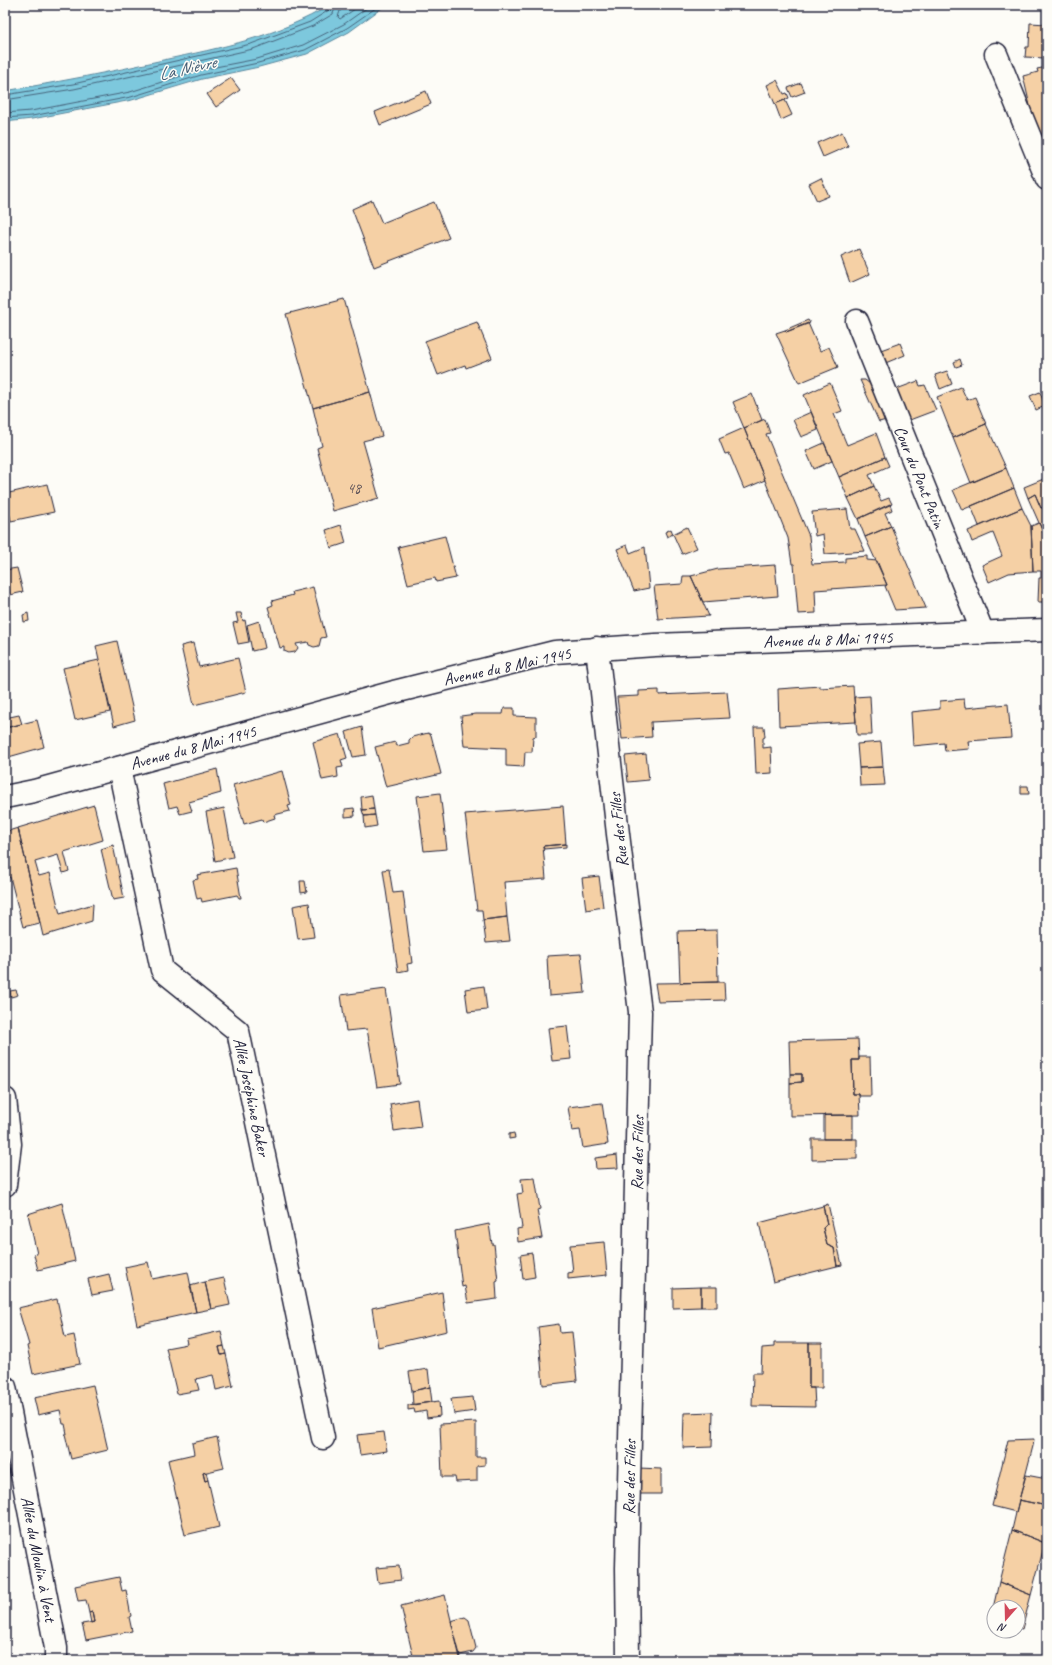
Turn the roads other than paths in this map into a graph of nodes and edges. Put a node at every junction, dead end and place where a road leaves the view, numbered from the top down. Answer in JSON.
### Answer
{"nodes":[{"id":1,"x":996,"y":54,"type":"dead end"},
{"id":2,"x":1047,"y":179,"type":"edge"},
{"id":3,"x":857,"y":322,"type":"dead end"},
{"id":4,"x":1047,"y":630,"type":"edge"},
{"id":5,"x":984,"y":633,"type":"junction"},
{"id":6,"x":597,"y":648,"type":"junction"},
{"id":7,"x":119,"y":768,"type":"junction"},
{"id":8,"x":5,"y":797,"type":"edge"},
{"id":9,"x":5,"y":1099,"type":"edge"},
{"id":10,"x":5,"y":1186,"type":"edge"},
{"id":11,"x":5,"y":1387,"type":"edge"},
{"id":12,"x":323,"y":1438,"type":"dead end"},
{"id":13,"x":56,"y":1660,"type":"edge"},
{"id":14,"x":628,"y":1660,"type":"edge"}],
"edges":[{"from":1,"to":2,"type":"street"},
{"from":3,"to":5,"type":"street","name":"Cour du Pont Patin"},
{"from":4,"to":5,"type":"street","name":"Avenue du 8 Mai 1945"},
{"from":5,"to":6,"type":"street","name":"Avenue du 8 Mai 1945"},
{"from":6,"to":7,"type":"street","name":"Avenue du 8 Mai 1945"},
{"from":6,"to":14,"type":"street","name":"Rue des Filles"},
{"from":7,"to":8,"type":"street","name":"Avenue du 8 Mai 1945"},
{"from":7,"to":12,"type":"street","name":"Allée Joséphine Baker"},
{"from":9,"to":10,"type":"street"},
{"from":11,"to":13,"type":"street","name":"Allée du Moulin à Vent"}]}
